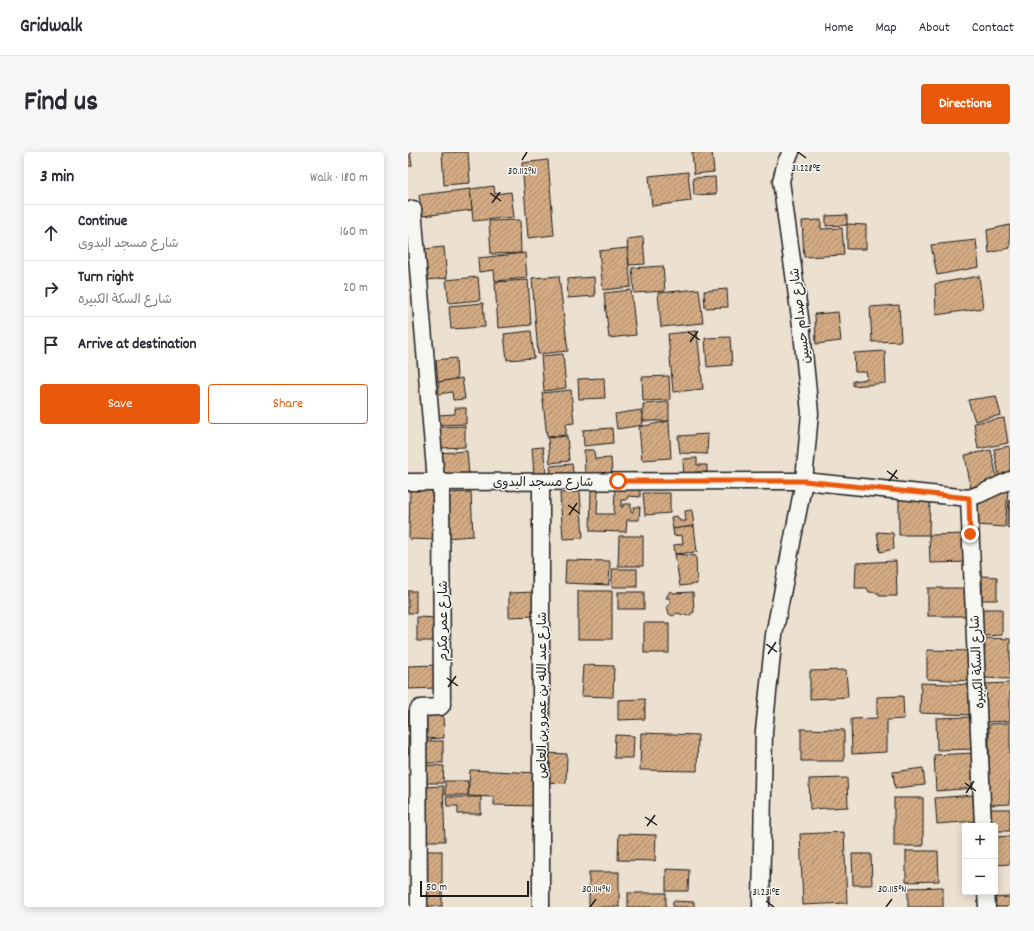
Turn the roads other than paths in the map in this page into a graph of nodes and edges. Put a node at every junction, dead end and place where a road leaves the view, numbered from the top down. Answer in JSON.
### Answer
{"nodes":[{"id":1,"x":791,"y":152,"type":"edge"},
{"id":2,"x":413,"y":209,"type":"dead end"},
{"id":3,"x":1010,"y":480,"type":"edge"},
{"id":4,"x":439,"y":481,"type":"junction"},
{"id":5,"x":804,"y":481,"type":"junction"},
{"id":6,"x":408,"y":482,"type":"edge"},
{"id":7,"x":542,"y":482,"type":"junction"},
{"id":8,"x":969,"y":498,"type":"junction"},
{"id":9,"x":983,"y":823,"type":"edge"},
{"id":10,"x":986,"y":895,"type":"edge"},
{"id":11,"x":419,"y":907,"type":"edge"},
{"id":12,"x":541,"y":907,"type":"edge"},
{"id":13,"x":761,"y":907,"type":"edge"},
{"id":14,"x":987,"y":907,"type":"edge"}],
"edges":[{"from":1,"to":5,"type":"street","name":"شارع صدام حسين"},
{"from":2,"to":4,"type":"street"},
{"from":3,"to":8,"type":"street","name":"شارع مسجد البدوى"},
{"from":4,"to":6,"type":"street","name":"شارع مسجد البدوى"},
{"from":4,"to":7,"type":"street","name":"شارع مسجد البدوى"},
{"from":4,"to":11,"type":"street","name":"شارع عمر مكرم"},
{"from":5,"to":7,"type":"street","name":"شارع مسجد البدوى"},
{"from":5,"to":8,"type":"street","name":"شارع مسجد البدوى"},
{"from":5,"to":13,"type":"street","name":"شارع صدام حسين"},
{"from":7,"to":12,"type":"street","name":"شارع عبد الله بن عمرو بن العاص"},
{"from":8,"to":9,"type":"street","name":"شارع السكة الكبيره"},
{"from":10,"to":14,"type":"street"}]}
